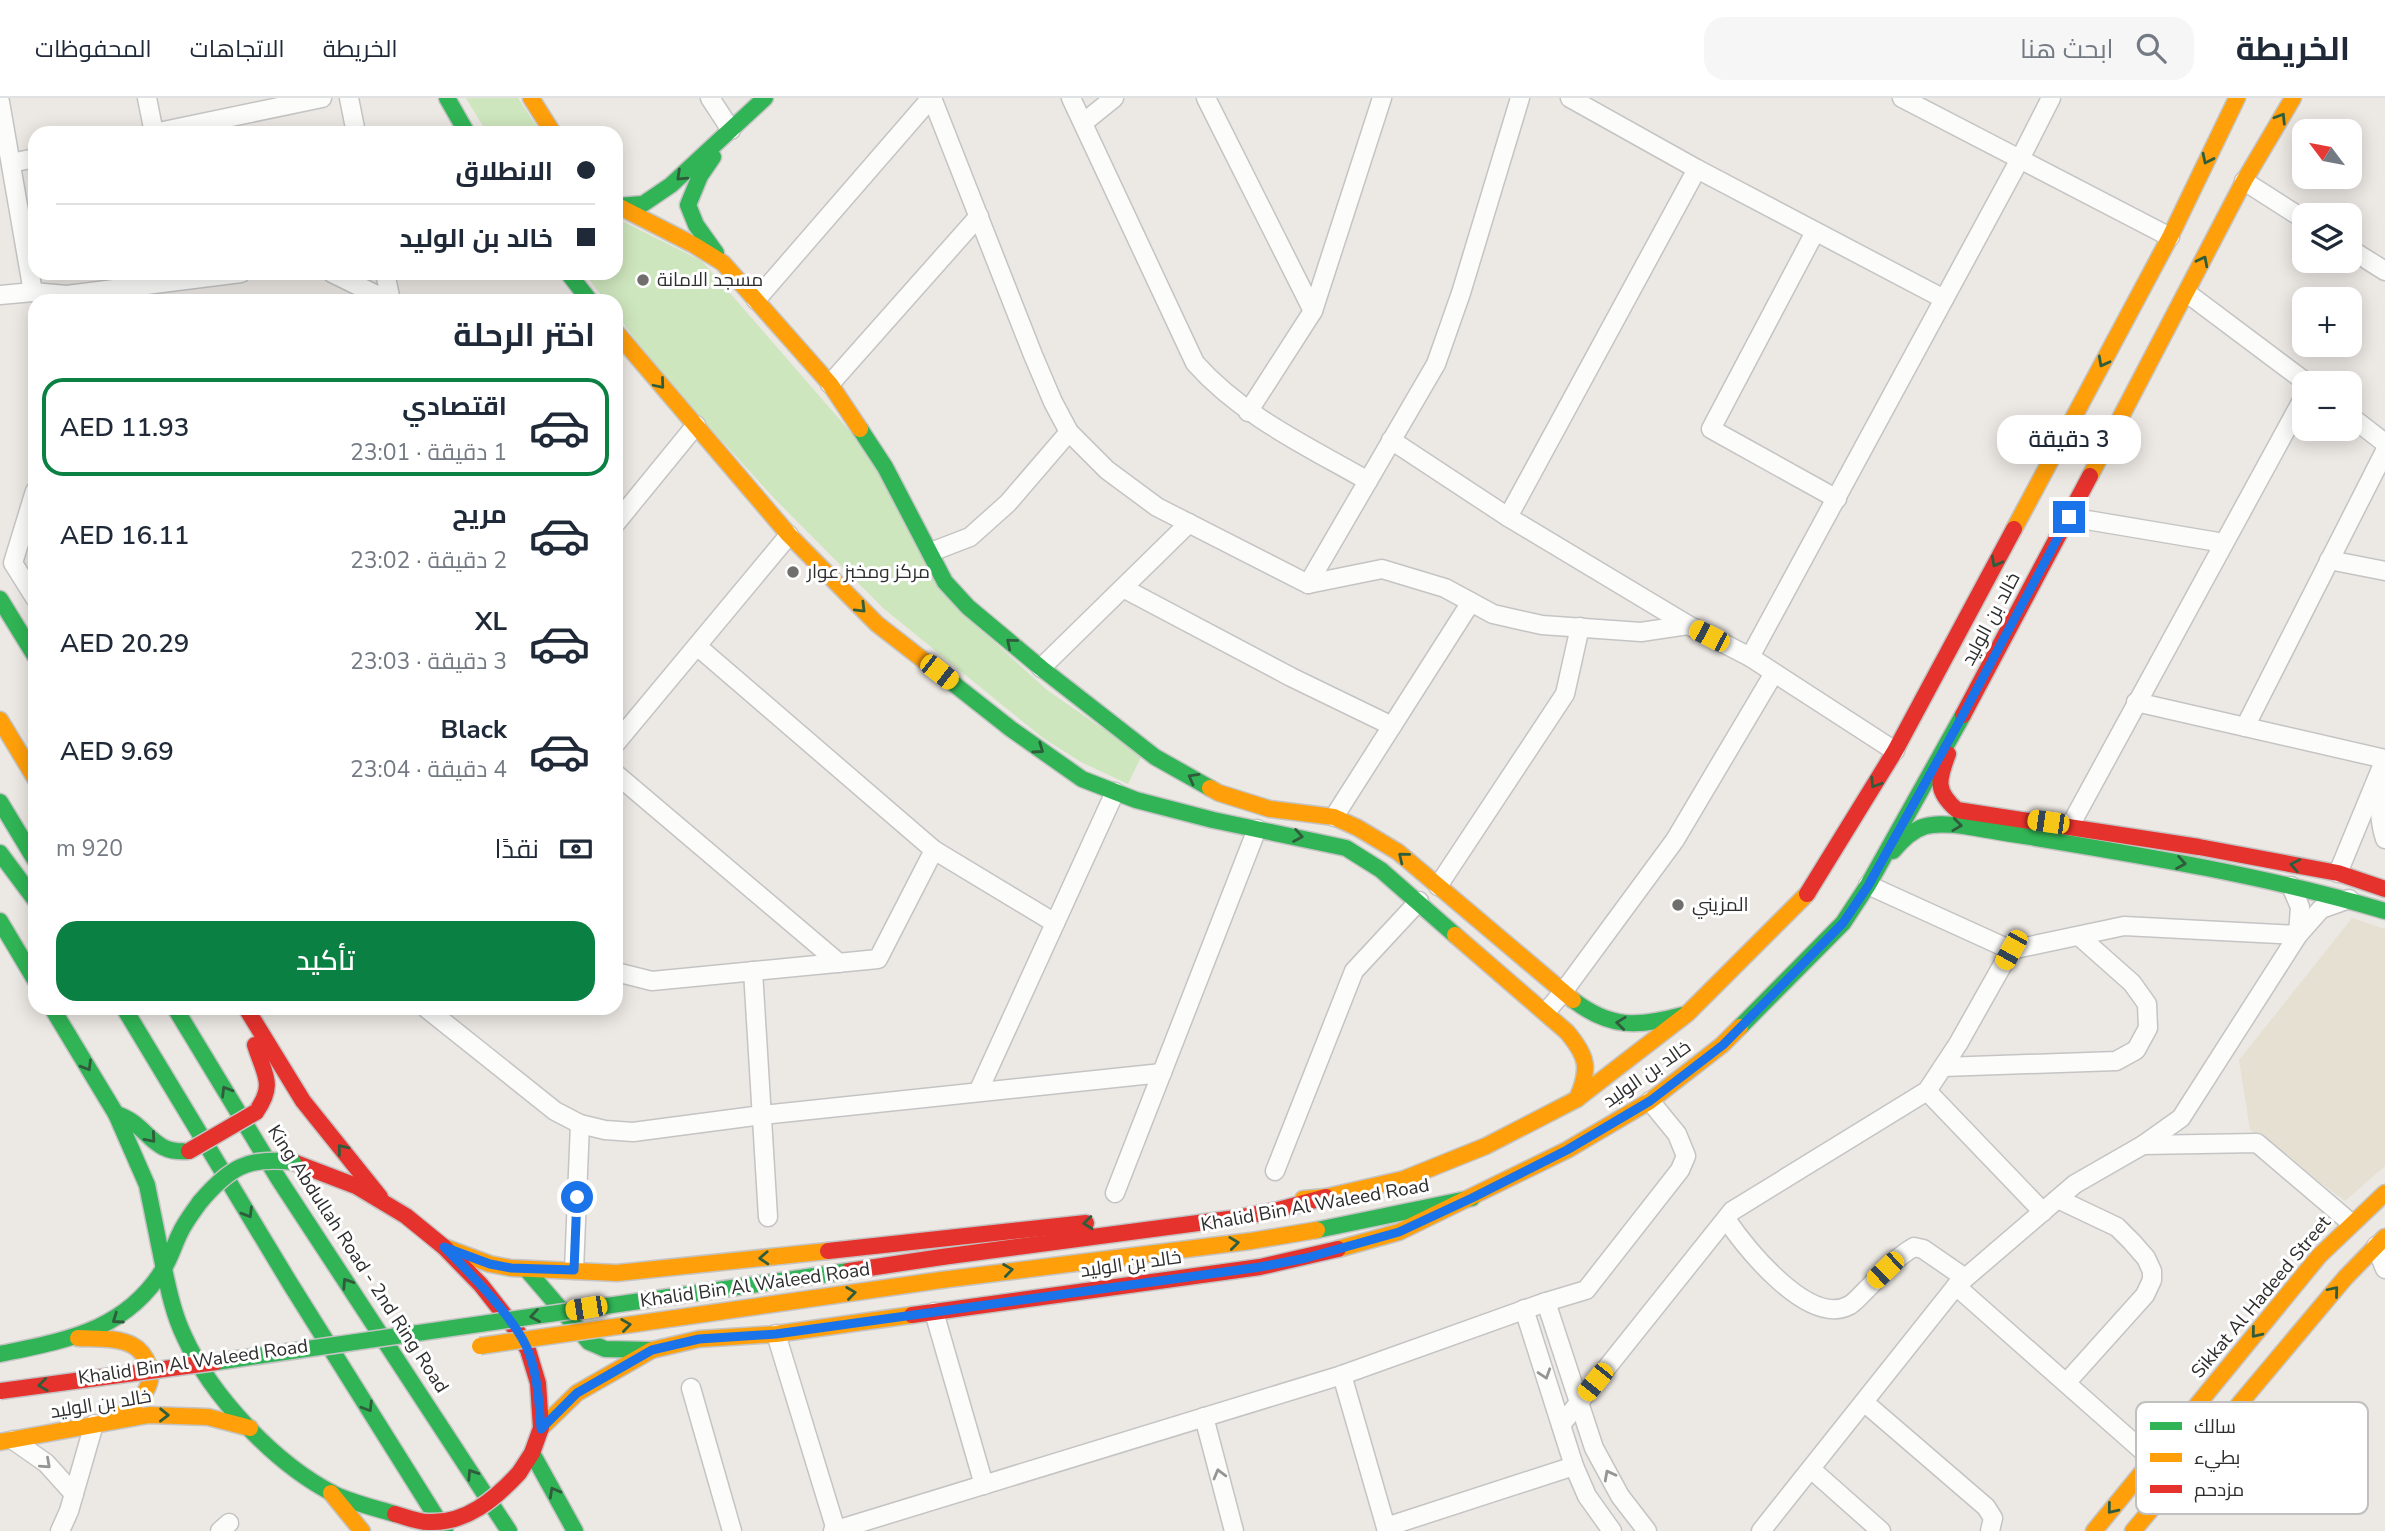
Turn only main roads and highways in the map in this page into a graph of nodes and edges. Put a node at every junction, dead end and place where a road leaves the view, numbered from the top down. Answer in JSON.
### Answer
{"nodes":[{"id":1,"x":447,"y":98,"type":"edge"},
{"id":2,"x":531,"y":98,"type":"edge"},
{"id":3,"x":765,"y":98,"type":"edge"},
{"id":4,"x":2237,"y":98,"type":"edge"},
{"id":5,"x":2293,"y":98,"type":"edge"},
{"id":6,"x":463,"y":126,"type":"edge"},
{"id":7,"x":549,"y":126,"type":"edge"},
{"id":8,"x":731,"y":130,"type":"junction"},
{"id":9,"x":623,"y":206,"type":"edge"},
{"id":10,"x":623,"y":209,"type":"edge"},
{"id":11,"x":723,"y":262,"type":"junction"},
{"id":12,"x":623,"y":340,"type":"edge"},
{"id":13,"x":0,"y":598,"type":"edge"},
{"id":14,"x":28,"y":644,"type":"edge"},
{"id":15,"x":0,"y":720,"type":"edge"},
{"id":16,"x":1958,"y":724,"type":"junction"},
{"id":17,"x":28,"y":766,"type":"edge"},
{"id":18,"x":0,"y":802,"type":"edge"},
{"id":19,"x":28,"y":848,"type":"edge"},
{"id":20,"x":0,"y":853,"type":"edge"},
{"id":21,"x":1868,"y":886,"type":"junction"},
{"id":22,"x":2385,"y":889,"type":"edge"},
{"id":23,"x":28,"y":891,"type":"edge"},
{"id":24,"x":2385,"y":911,"type":"edge"},
{"id":25,"x":0,"y":921,"type":"edge"},
{"id":26,"x":28,"y":967,"type":"edge"},
{"id":27,"x":1687,"y":1014,"type":"junction"},
{"id":28,"x":56,"y":1015,"type":"edge"},
{"id":29,"x":121,"y":1015,"type":"edge"},
{"id":30,"x":128,"y":1015,"type":"edge"},
{"id":31,"x":179,"y":1015,"type":"edge"},
{"id":32,"x":250,"y":1015,"type":"edge"},
{"id":33,"x":251,"y":1015,"type":"edge"},
{"id":34,"x":162,"y":1070,"type":"junction"},
{"id":35,"x":1577,"y":1099,"type":"junction"},
{"id":36,"x":116,"y":1114,"type":"junction"},
{"id":37,"x":2385,"y":1193,"type":"edge"},
{"id":38,"x":1326,"y":1197,"type":"junction"},
{"id":39,"x":1472,"y":1198,"type":"junction"},
{"id":40,"x":385,"y":1202,"type":"junction"},
{"id":41,"x":2381,"y":1242,"type":"edge"},
{"id":42,"x":444,"y":1247,"type":"junction"},
{"id":43,"x":164,"y":1269,"type":"junction"},
{"id":44,"x":527,"y":1270,"type":"junction"},
{"id":45,"x":76,"y":1337,"type":"junction"},
{"id":46,"x":469,"y":1348,"type":"dead end"},
{"id":47,"x":652,"y":1350,"type":"junction"},
{"id":48,"x":0,"y":1354,"type":"edge"},
{"id":49,"x":415,"y":1355,"type":"dead end"},
{"id":50,"x":321,"y":1366,"type":"dead end"},
{"id":51,"x":228,"y":1378,"type":"dead end"},
{"id":52,"x":188,"y":1383,"type":"dead end"},
{"id":53,"x":161,"y":1387,"type":"dead end"},
{"id":54,"x":0,"y":1391,"type":"edge"},
{"id":55,"x":121,"y":1392,"type":"dead end"},
{"id":56,"x":2200,"y":1402,"type":"edge"},
{"id":57,"x":2241,"y":1402,"type":"edge"},
{"id":58,"x":113,"y":1421,"type":"junction"},
{"id":59,"x":250,"y":1428,"type":"junction"},
{"id":60,"x":541,"y":1429,"type":"junction"},
{"id":61,"x":6,"y":1441,"type":"edge"},
{"id":62,"x":532,"y":1453,"type":"junction"},
{"id":63,"x":2136,"y":1481,"type":"edge"},
{"id":64,"x":331,"y":1493,"type":"junction"},
{"id":65,"x":2147,"y":1514,"type":"edge"},
{"id":66,"x":362,"y":1531,"type":"edge"},
{"id":67,"x":445,"y":1531,"type":"edge"},
{"id":68,"x":509,"y":1531,"type":"edge"},
{"id":69,"x":575,"y":1531,"type":"edge"},
{"id":70,"x":2095,"y":1531,"type":"edge"},
{"id":71,"x":2133,"y":1531,"type":"edge"}],
"edges":[{"from":1,"to":6,"type":"main road"},
{"from":2,"to":7,"type":"main road"},
{"from":3,"to":8,"type":"main road"},
{"from":4,"to":27,"type":"main road","name":"خالد بن الوليد","one_way":true},
{"from":16,"to":5,"type":"main road","name":"خالد بن الوليد","one_way":true},
{"from":8,"to":9,"type":"main road","one_way":true},
{"from":8,"to":11,"type":"main road"},
{"from":10,"to":11,"type":"main road"},
{"from":27,"to":11,"type":"main road","one_way":true},
{"from":12,"to":35,"type":"main road","one_way":true},
{"from":13,"to":14,"type":"main road"},
{"from":15,"to":17,"type":"main road"},
{"from":16,"to":21,"type":"main road","name":"خالد بن الوليد"},
{"from":22,"to":16,"type":"main road","one_way":true},
{"from":18,"to":19,"type":"main road"},
{"from":20,"to":23,"type":"main road"},
{"from":21,"to":24,"type":"main road","one_way":true},
{"from":21,"to":39,"type":"main road","name":"خالد بن الوليد"},
{"from":25,"to":26,"type":"main road"},
{"from":27,"to":35,"type":"main road","name":"خالد بن الوليد"},
{"from":28,"to":36,"type":"main road","one_way":true},
{"from":29,"to":34,"type":"main road"},
{"from":30,"to":34,"type":"main road"},
{"from":68,"to":31,"type":"main road","name":"King Abdullah Road - 2nd Ring Road","one_way":true},
{"from":36,"to":32,"type":"main road","one_way":true,"bridge":true},
{"from":40,"to":33,"type":"main road","one_way":true},
{"from":34,"to":67,"type":"main road","one_way":true},
{"from":35,"to":38,"type":"main road","name":"خالد بن الوليد"},
{"from":36,"to":43,"type":"main road"},
{"from":37,"to":56,"type":"main road","name":"Sikkat Al Hadeed Street","one_way":true},
{"from":38,"to":44,"type":"main road","name":"خالد بن الوليد","one_way":true},
{"from":38,"to":54,"type":"main road","name":"Khalid Bin Al Waleed Road","one_way":true,"bridge":true},
{"from":46,"to":39,"type":"main road","name":"Khalid Bin Al Waleed Road","one_way":true,"bridge":true},
{"from":39,"to":47,"type":"main road","name":"خالد بن الوليد"},
{"from":40,"to":42,"type":"main road","name":"خالد بن الوليد"},
{"from":40,"to":43,"type":"main road","name":"خالد بن الوليد","bridge":true},
{"from":57,"to":41,"type":"main road","one_way":true},
{"from":42,"to":44,"type":"main road","name":"خالد بن الوليد"},
{"from":42,"to":60,"type":"main road","name":"خالد بن الوليد"},
{"from":43,"to":45,"type":"main road","name":"خالد بن الوليد","one_way":true},
{"from":43,"to":59,"type":"main road","name":"خالد بن الوليد"},
{"from":44,"to":47,"type":"main road"},
{"from":45,"to":48,"type":"main road","name":"خالد بن الوليد"},
{"from":45,"to":58,"type":"main road"},
{"from":47,"to":60,"type":"main road","name":"خالد بن الوليد"},
{"from":49,"to":50,"type":"main road","name":"Khalid Bin Al Waleed Road"},
{"from":51,"to":52,"type":"main road","name":"Khalid Bin Al Waleed Road"},
{"from":53,"to":55,"type":"main road","name":"Khalid Bin Al Waleed Road"},
{"from":58,"to":59,"type":"main road","name":"خالد بن الوليد","one_way":true},
{"from":58,"to":61,"type":"main road","name":"خالد بن الوليد"},
{"from":59,"to":64,"type":"main road","name":"خالد بن الوليد"},
{"from":60,"to":62,"type":"main road","name":"خالد بن الوليد"},
{"from":62,"to":64,"type":"main road","name":"خالد بن الوليد","bridge":true},
{"from":69,"to":62,"type":"main road","one_way":true},
{"from":63,"to":70,"type":"main road","name":"Sikkat Al Hadeed Street","one_way":true},
{"from":64,"to":66,"type":"main road"},
{"from":71,"to":65,"type":"main road","one_way":true}]}
